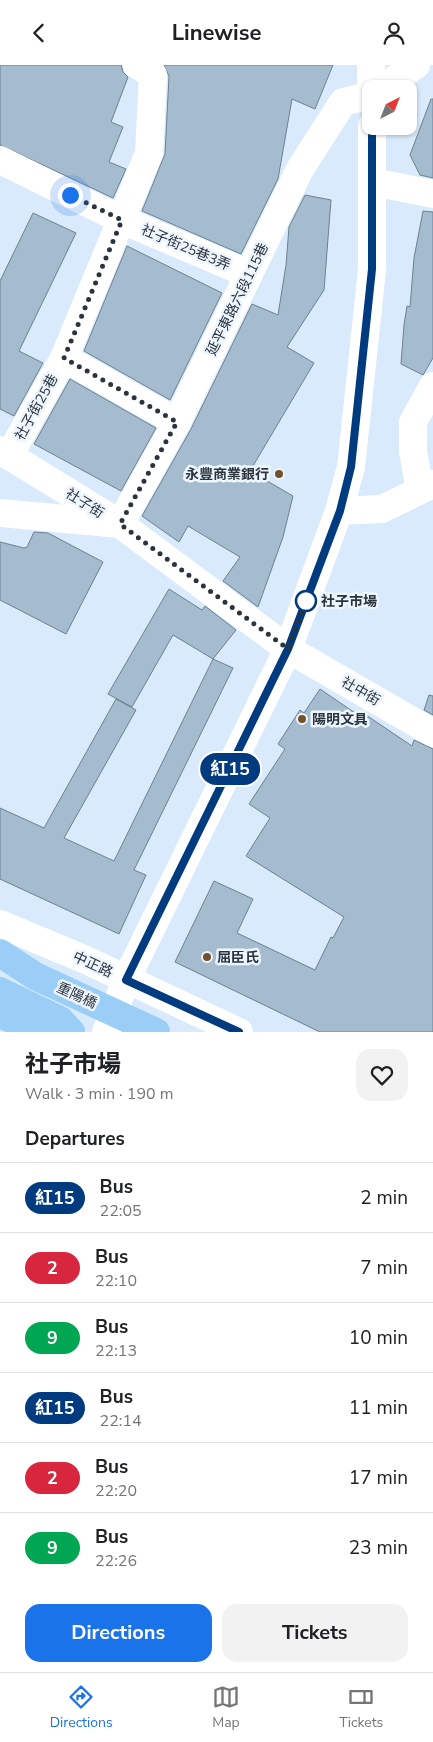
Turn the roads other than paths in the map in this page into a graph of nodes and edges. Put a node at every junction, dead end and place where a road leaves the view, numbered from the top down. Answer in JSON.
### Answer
{"nodes":[{"id":1,"x":371,"y":65,"type":"edge"},
{"id":2,"x":416,"y":65,"type":"edge"},
{"id":3,"x":145,"y":70,"type":"edge"},
{"id":4,"x":371,"y":80,"type":"edge"},
{"id":5,"x":394,"y":80,"type":"edge"},
{"id":6,"x":362,"y":97,"type":"edge"},
{"id":7,"x":372,"y":135,"type":"edge"},
{"id":8,"x":0,"y":161,"type":"edge"},
{"id":9,"x":373,"y":182,"type":"junction"},
{"id":10,"x":433,"y":194,"type":"edge"},
{"id":11,"x":122,"y":220,"type":"junction"},
{"id":12,"x":249,"y":273,"type":"junction"},
{"id":13,"x":64,"y":358,"type":"junction"},
{"id":14,"x":433,"y":386,"type":"edge"},
{"id":15,"x":177,"y":422,"type":"junction"},
{"id":16,"x":4,"y":453,"type":"edge"},
{"id":17,"x":427,"y":487,"type":"edge"},
{"id":18,"x":340,"y":511,"type":"junction"},
{"id":19,"x":0,"y":513,"type":"edge"},
{"id":20,"x":120,"y":524,"type":"junction"},
{"id":21,"x":288,"y":649,"type":"junction"},
{"id":22,"x":433,"y":733,"type":"edge"},
{"id":23,"x":0,"y":924,"type":"edge"},
{"id":24,"x":0,"y":953,"type":"edge"},
{"id":25,"x":0,"y":968,"type":"edge"},
{"id":26,"x":35,"y":976,"type":"junction"},
{"id":27,"x":126,"y":980,"type":"junction"},
{"id":28,"x":0,"y":991,"type":"edge"},
{"id":29,"x":0,"y":1014,"type":"edge"},
{"id":30,"x":40,"y":1032,"type":"edge"},
{"id":31,"x":71,"y":1032,"type":"edge"},
{"id":32,"x":106,"y":1032,"type":"edge"},
{"id":33,"x":156,"y":1032,"type":"edge"},
{"id":34,"x":240,"y":1032,"type":"edge"}],
"edges":[{"from":1,"to":4,"type":"street"},
{"from":2,"to":5,"type":"street"},
{"from":3,"to":11,"type":"street","name":"社子街25巷"},
{"from":6,"to":12,"type":"street","name":"延平東路六段115巷"},
{"from":7,"to":9,"type":"street"},
{"from":8,"to":11,"type":"street","name":"社子街25巷3弄"},
{"from":9,"to":10,"type":"street"},
{"from":9,"to":18,"type":"street"},
{"from":11,"to":12,"type":"street","name":"社子街25巷3弄"},
{"from":11,"to":13,"type":"street","name":"社子街25巷"},
{"from":12,"to":15,"type":"street","name":"延平東路六段115巷"},
{"from":13,"to":15,"type":"street"},
{"from":13,"to":16,"type":"street","name":"社子街25巷"},
{"from":14,"to":17,"type":"street"},
{"from":15,"to":20,"type":"street","name":"延平東路六段115巷"},
{"from":16,"to":20,"type":"street","name":"社子街"},
{"from":17,"to":18,"type":"street"},
{"from":18,"to":21,"type":"street"},
{"from":19,"to":20,"type":"street"},
{"from":20,"to":21,"type":"street","name":"社子街"},
{"from":21,"to":22,"type":"street","name":"社中街"},
{"from":21,"to":27,"type":"street"},
{"from":23,"to":27,"type":"street","name":"中正路"},
{"from":24,"to":26,"type":"main road","name":"重陽橋"},
{"from":25,"to":26,"type":"main road"},
{"from":26,"to":33,"type":"main road","name":"重陽橋"},
{"from":27,"to":32,"type":"street"},
{"from":27,"to":34,"type":"street","name":"中正路"},
{"from":28,"to":31,"type":"main road"},
{"from":29,"to":30,"type":"main road"}]}
